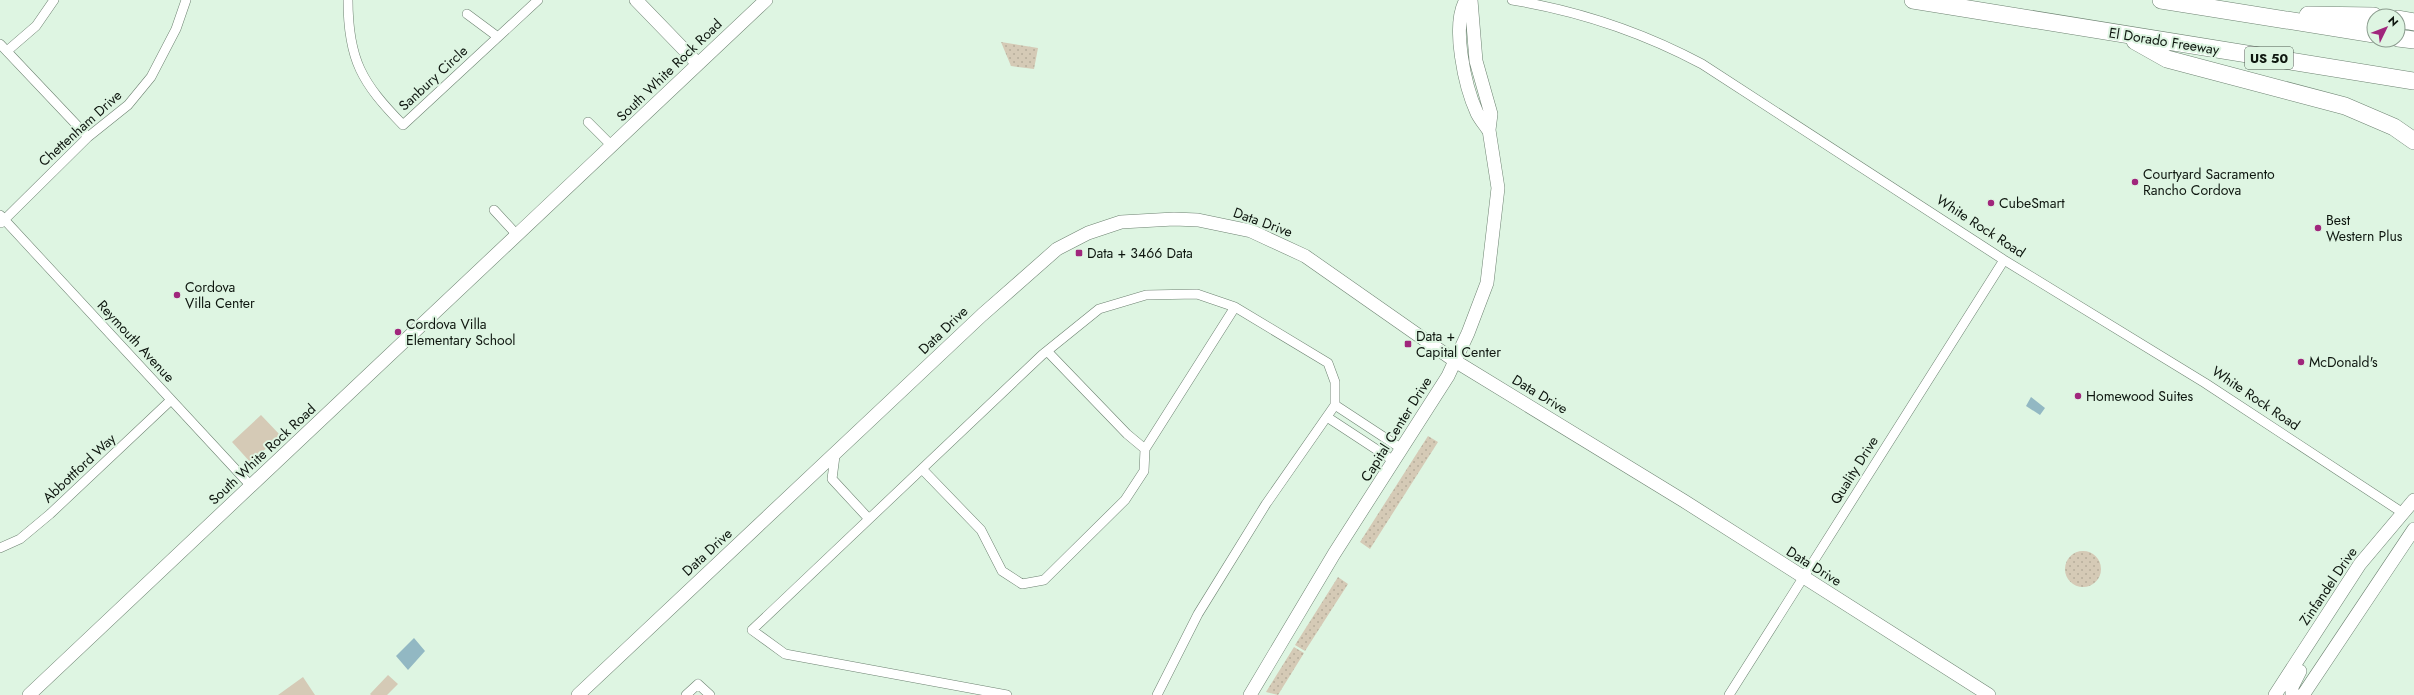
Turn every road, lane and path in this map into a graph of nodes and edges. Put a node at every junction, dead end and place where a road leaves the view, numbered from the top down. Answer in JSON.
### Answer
{"nodes":[{"id":1,"x":54,"y":0,"type":"edge"},
{"id":2,"x":186,"y":0,"type":"edge"},
{"id":3,"x":348,"y":0,"type":"edge"},
{"id":4,"x":538,"y":0,"type":"edge"},
{"id":5,"x":636,"y":0,"type":"edge"},
{"id":6,"x":766,"y":0,"type":"edge"},
{"id":7,"x":1466,"y":0,"type":"edge"},
{"id":8,"x":1471,"y":0,"type":"edge"},
{"id":9,"x":1512,"y":0,"type":"edge"},
{"id":10,"x":1913,"y":0,"type":"edge"},
{"id":11,"x":2160,"y":0,"type":"edge"},
{"id":12,"x":467,"y":14,"type":"dead end"},
{"id":13,"x":2255,"y":16,"type":"junction"},
{"id":14,"x":2366,"y":16,"type":"edge"},
{"id":15,"x":2366,"y":33,"type":"edge"},
{"id":16,"x":2124,"y":35,"type":"junction"},
{"id":17,"x":498,"y":37,"type":"junction"},
{"id":18,"x":0,"y":44,"type":"edge"},
{"id":19,"x":7,"y":51,"type":"junction"},
{"id":20,"x":698,"y":64,"type":"junction"},
{"id":21,"x":2414,"y":81,"type":"edge"},
{"id":22,"x":588,"y":122,"type":"dead end"},
{"id":23,"x":1489,"y":131,"type":"junction"},
{"id":24,"x":88,"y":137,"type":"junction"},
{"id":25,"x":2414,"y":141,"type":"edge"},
{"id":26,"x":612,"y":146,"type":"junction"},
{"id":27,"x":494,"y":210,"type":"dead end"},
{"id":28,"x":1,"y":219,"type":"edge"},
{"id":29,"x":517,"y":235,"type":"junction"},
{"id":30,"x":2004,"y":260,"type":"junction"},
{"id":31,"x":1235,"y":307,"type":"junction"},
{"id":32,"x":1047,"y":351,"type":"junction"},
{"id":33,"x":1455,"y":361,"type":"junction"},
{"id":34,"x":171,"y":400,"type":"junction"},
{"id":35,"x":1335,"y":405,"type":"junction"},
{"id":36,"x":1327,"y":417,"type":"junction"},
{"id":37,"x":1145,"y":448,"type":"junction"},
{"id":38,"x":1402,"y":449,"type":"junction"},
{"id":39,"x":835,"y":456,"type":"junction"},
{"id":40,"x":1394,"y":461,"type":"junction"},
{"id":41,"x":922,"y":469,"type":"junction"},
{"id":42,"x":251,"y":486,"type":"junction"},
{"id":43,"x":2414,"y":500,"type":"edge"},
{"id":44,"x":2403,"y":513,"type":"junction"},
{"id":45,"x":869,"y":519,"type":"junction"},
{"id":46,"x":2414,"y":521,"type":"edge"},
{"id":47,"x":2414,"y":529,"type":"edge"},
{"id":48,"x":0,"y":548,"type":"edge"},
{"id":49,"x":1802,"y":578,"type":"junction"},
{"id":50,"x":2340,"y":594,"type":"junction"},
{"id":51,"x":2277,"y":694,"type":"edge"},
{"id":52,"x":29,"y":695,"type":"edge"},
{"id":53,"x":578,"y":695,"type":"edge"},
{"id":54,"x":686,"y":695,"type":"edge"},
{"id":55,"x":710,"y":695,"type":"edge"},
{"id":56,"x":1007,"y":695,"type":"edge"},
{"id":57,"x":1157,"y":695,"type":"edge"},
{"id":58,"x":1250,"y":695,"type":"edge"},
{"id":59,"x":1729,"y":695,"type":"edge"},
{"id":60,"x":1989,"y":695,"type":"edge"},
{"id":61,"x":2292,"y":695,"type":"edge"},
{"id":62,"x":2303,"y":695,"type":"edge"}],
"edges":[{"from":1,"to":19,"type":"street"},
{"from":2,"to":24,"type":"street","name":"Chettenham Drive"},
{"from":3,"to":17,"type":"street","name":"Sanbury Circle"},
{"from":4,"to":17,"type":"street","name":"Sanbury Circle"},
{"from":5,"to":20,"type":"street"},
{"from":6,"to":20,"type":"street","name":"South White Rock Road"},
{"from":7,"to":23,"type":"street","name":"Capital Center Drive"},
{"from":8,"to":23,"type":"street","name":"Capital Center Drive"},
{"from":9,"to":30,"type":"street","name":"White Rock Road"},
{"from":10,"to":16,"type":"highway","name":"El Dorado Freeway","number":"US 50"},
{"from":11,"to":13,"type":"highway"},
{"from":12,"to":17,"type":"street"},
{"from":13,"to":14,"type":"highway"},
{"from":13,"to":15,"type":"highway"},
{"from":16,"to":21,"type":"highway","name":"El Dorado Freeway","number":"US 50"},
{"from":16,"to":25,"type":"highway"},
{"from":18,"to":19,"type":"street"},
{"from":19,"to":24,"type":"street"},
{"from":20,"to":26,"type":"street","name":"South White Rock Road"},
{"from":22,"to":26,"type":"street"},
{"from":23,"to":33,"type":"street","name":"Capital Center Drive"},
{"from":24,"to":28,"type":"street","name":"Chettenham Drive"},
{"from":26,"to":29,"type":"street","name":"South White Rock Road"},
{"from":27,"to":29,"type":"street"},
{"from":28,"to":34,"type":"street","name":"Reymouth Avenue"},
{"from":29,"to":42,"type":"street","name":"South White Rock Road"},
{"from":30,"to":44,"type":"street","name":"White Rock Road"},
{"from":30,"to":49,"type":"street","name":"Quality Drive"},
{"from":31,"to":32,"type":"street"},
{"from":31,"to":35,"type":"street"},
{"from":31,"to":37,"type":"street"},
{"from":32,"to":37,"type":"street"},
{"from":32,"to":41,"type":"street"},
{"from":33,"to":38,"type":"street","name":"Capital Center Drive"},
{"from":33,"to":39,"type":"street","name":"Data Drive"},
{"from":33,"to":49,"type":"street","name":"Data Drive"},
{"from":34,"to":42,"type":"street","name":"Reymouth Avenue"},
{"from":34,"to":48,"type":"street","name":"Abbottford Way"},
{"from":35,"to":36,"type":"street"},
{"from":35,"to":38,"type":"street"},
{"from":36,"to":40,"type":"street"},
{"from":36,"to":57,"type":"street"},
{"from":37,"to":41,"type":"street"},
{"from":38,"to":40,"type":"street","name":"Capital Center Drive"},
{"from":39,"to":45,"type":"street"},
{"from":39,"to":53,"type":"street","name":"Data Drive"},
{"from":40,"to":58,"type":"street","name":"Capital Center Drive"},
{"from":41,"to":45,"type":"street"},
{"from":42,"to":52,"type":"street","name":"South White Rock Road"},
{"from":43,"to":44,"type":"street","name":"Zinfandel Drive"},
{"from":44,"to":46,"type":"street","name":"White Rock Road"},
{"from":44,"to":50,"type":"street","name":"Zinfandel Drive"},
{"from":45,"to":56,"type":"street"},
{"from":47,"to":62,"type":"street"},
{"from":49,"to":59,"type":"street","name":"Quality Drive"},
{"from":49,"to":60,"type":"street","name":"Data Drive"},
{"from":50,"to":51,"type":"street","name":"Zinfandel Drive"},
{"from":50,"to":61,"type":"street"},
{"from":54,"to":55,"type":"street"}]}
